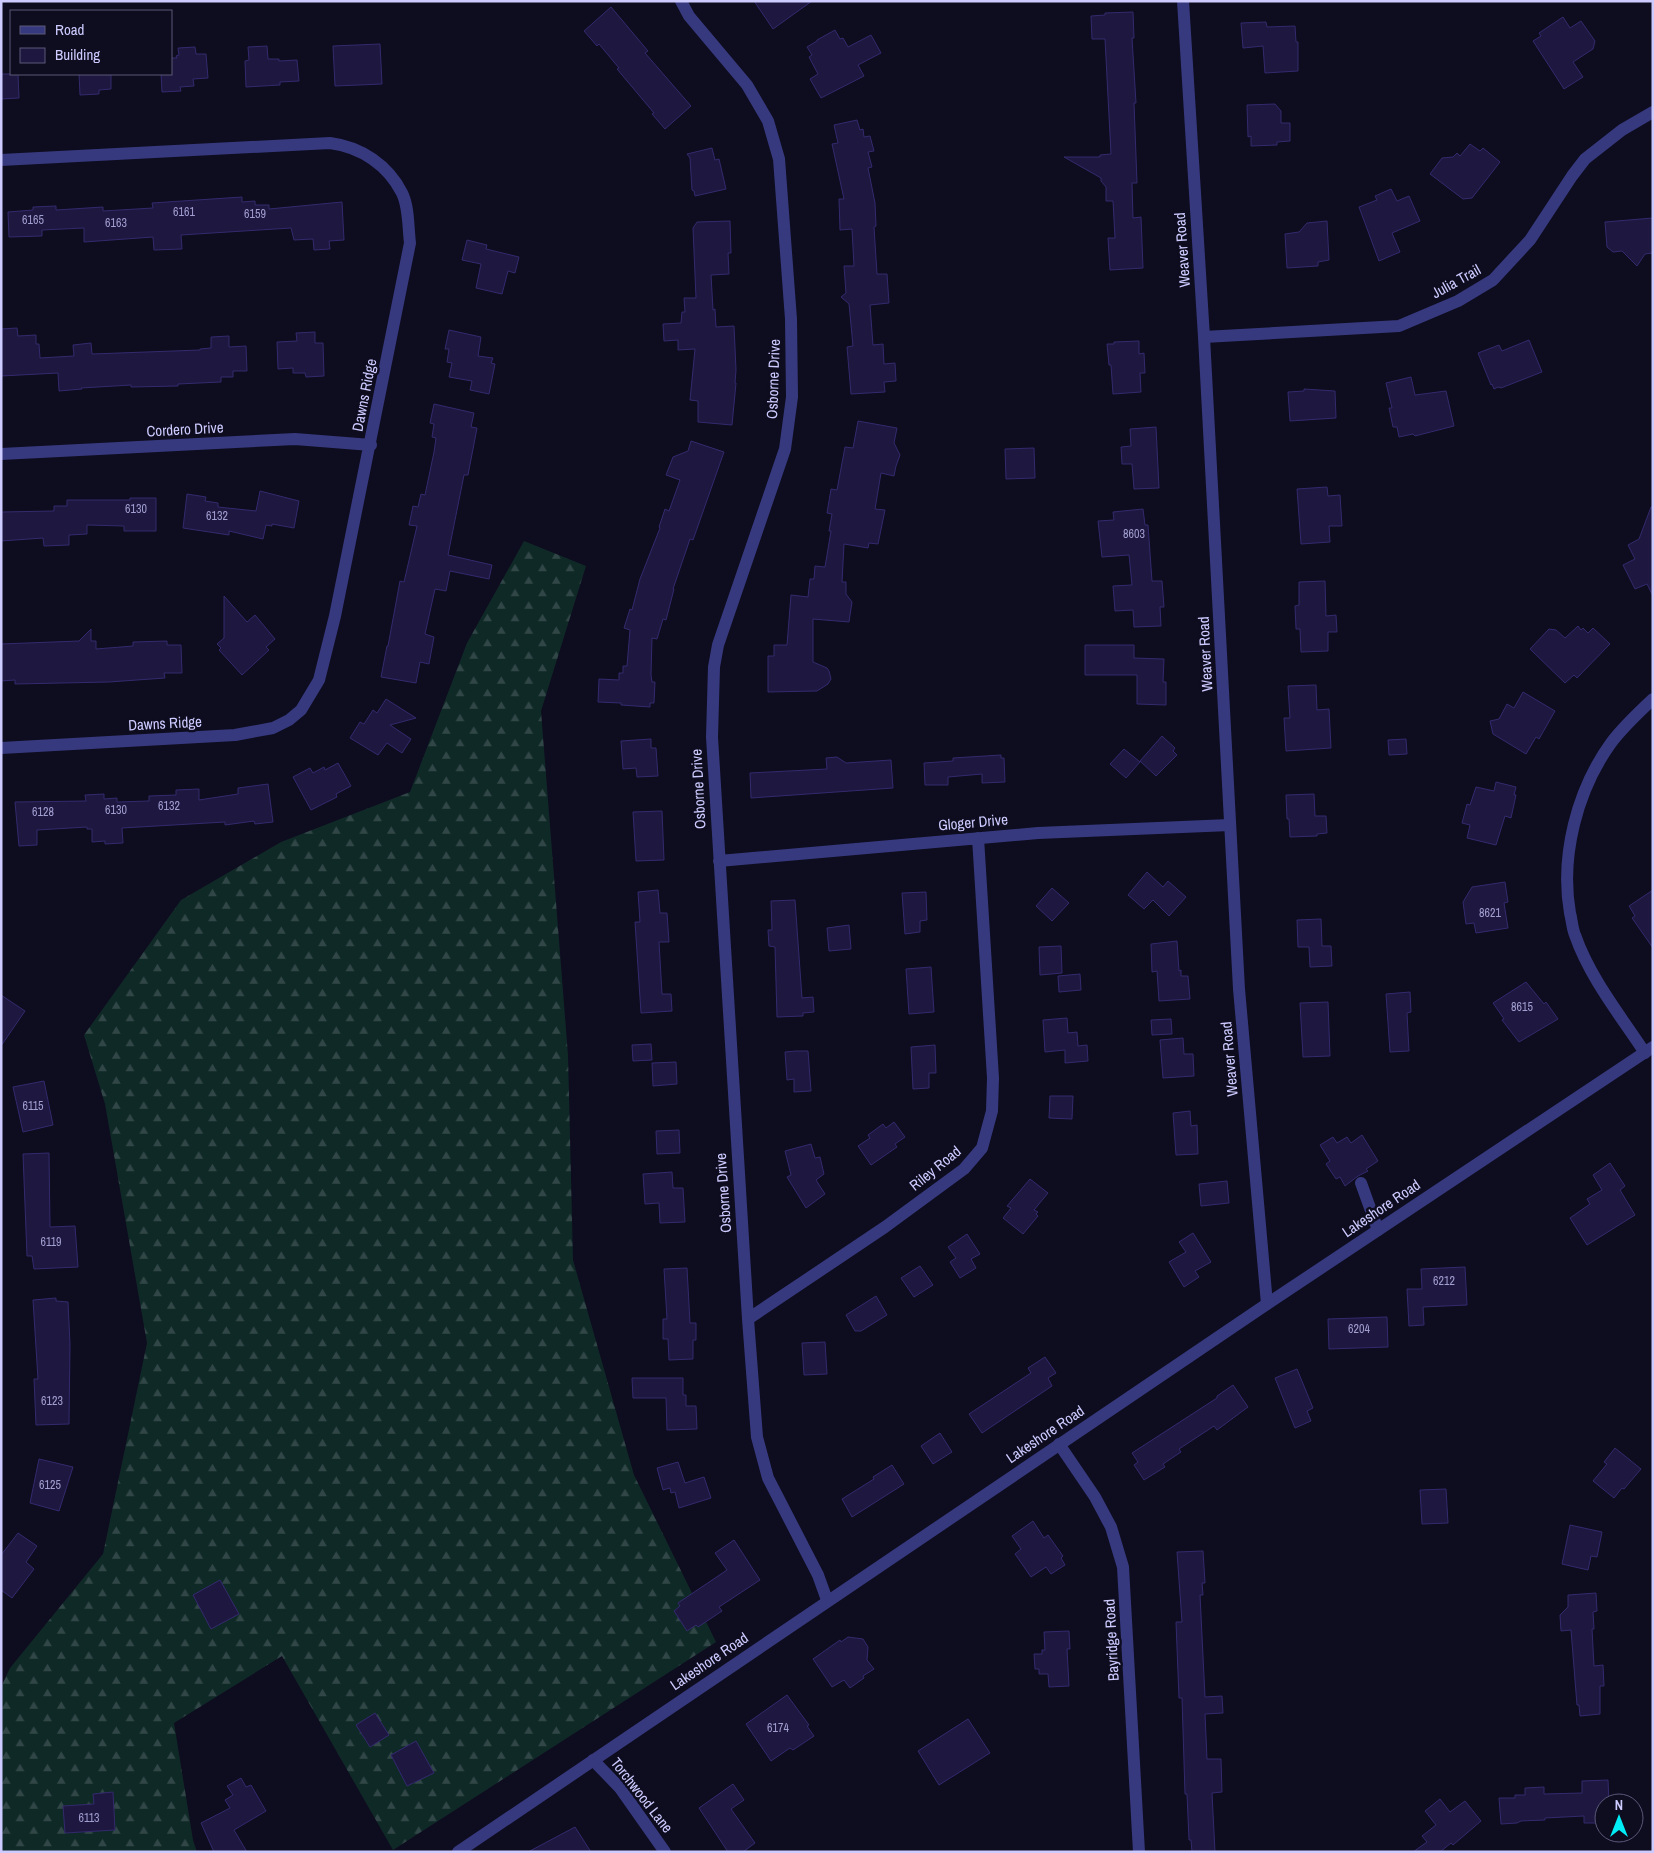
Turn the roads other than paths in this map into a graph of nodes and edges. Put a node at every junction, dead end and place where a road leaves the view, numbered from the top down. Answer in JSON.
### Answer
{"nodes":[{"id":1,"x":681,"y":1,"type":"edge"},
{"id":2,"x":1183,"y":1,"type":"edge"},
{"id":3,"x":1653,"y":112,"type":"edge"},
{"id":4,"x":1,"y":160,"type":"edge"},
{"id":5,"x":1204,"y":336,"type":"junction"},
{"id":6,"x":371,"y":445,"type":"junction"},
{"id":7,"x":1,"y":454,"type":"edge"},
{"id":8,"x":1653,"y":699,"type":"edge"},
{"id":9,"x":1,"y":748,"type":"edge"},
{"id":10,"x":1230,"y":824,"type":"junction"},
{"id":11,"x":978,"y":838,"type":"junction"},
{"id":12,"x":719,"y":861,"type":"junction"},
{"id":13,"x":1649,"y":1050,"type":"edge"},
{"id":14,"x":1361,"y":1183,"type":"dead end"},
{"id":15,"x":1378,"y":1230,"type":"junction"},
{"id":16,"x":1267,"y":1304,"type":"junction"},
{"id":17,"x":748,"y":1319,"type":"junction"},
{"id":18,"x":1059,"y":1444,"type":"junction"},
{"id":19,"x":827,"y":1600,"type":"junction"},
{"id":20,"x":593,"y":1760,"type":"junction"},
{"id":21,"x":458,"y":1852,"type":"edge"},
{"id":22,"x":664,"y":1852,"type":"edge"},
{"id":23,"x":1139,"y":1852,"type":"edge"}],
"edges":[{"from":1,"to":12,"type":"street","name":"Osborne Drive"},
{"from":2,"to":5,"type":"street","name":"Weaver Road"},
{"from":3,"to":5,"type":"street","name":"Julia Trail"},
{"from":4,"to":6,"type":"street","name":"Dawns Ridge"},
{"from":5,"to":10,"type":"street","name":"Weaver Road"},
{"from":6,"to":7,"type":"street","name":"Cordero Drive"},
{"from":6,"to":9,"type":"street","name":"Dawns Ridge"},
{"from":8,"to":13,"type":"street"},
{"from":10,"to":11,"type":"street","name":"Gloger Drive"},
{"from":10,"to":16,"type":"street","name":"Weaver Road"},
{"from":11,"to":12,"type":"street","name":"Gloger Drive"},
{"from":11,"to":17,"type":"street","name":"Riley Road"},
{"from":12,"to":17,"type":"street","name":"Osborne Drive"},
{"from":13,"to":15,"type":"street","name":"Lakeshore Road"},
{"from":14,"to":15,"type":"street"},
{"from":15,"to":16,"type":"street","name":"Lakeshore Road"},
{"from":16,"to":18,"type":"street","name":"Lakeshore Road"},
{"from":17,"to":19,"type":"street","name":"Osborne Drive"},
{"from":18,"to":19,"type":"street","name":"Lakeshore Road"},
{"from":18,"to":23,"type":"street","name":"Bayridge Road"},
{"from":19,"to":20,"type":"street","name":"Lakeshore Road"},
{"from":20,"to":21,"type":"street","name":"Lakeshore Road"},
{"from":20,"to":22,"type":"street","name":"Torchwood Lane"}]}
